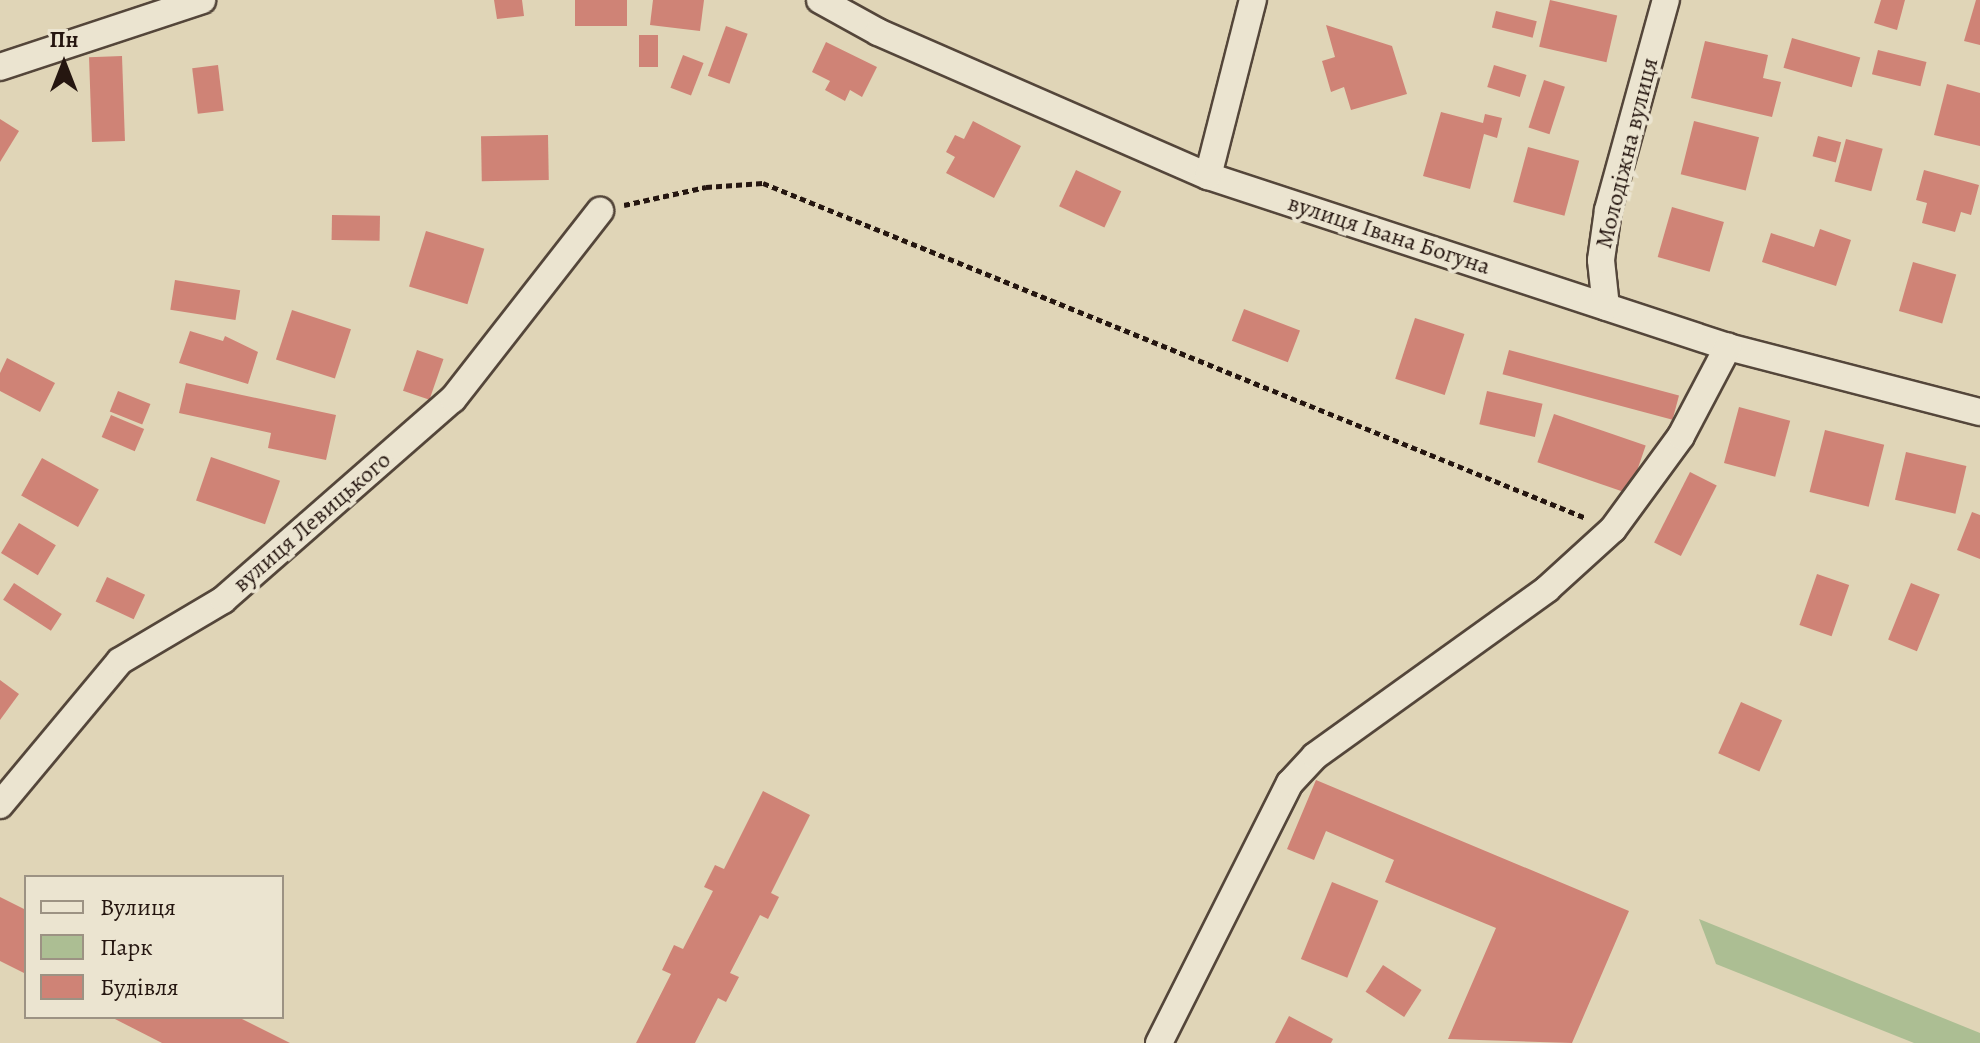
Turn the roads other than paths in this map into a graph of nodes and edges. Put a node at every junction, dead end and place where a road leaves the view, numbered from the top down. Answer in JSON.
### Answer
{"nodes":[{"id":1,"x":202,"y":0,"type":"edge"},
{"id":2,"x":820,"y":0,"type":"edge"},
{"id":3,"x":1253,"y":0,"type":"edge"},
{"id":4,"x":1666,"y":0,"type":"edge"},
{"id":5,"x":0,"y":67,"type":"edge"},
{"id":6,"x":1208,"y":176,"type":"junction"},
{"id":7,"x":600,"y":211,"type":"road end"},
{"id":8,"x":1606,"y":307,"type":"junction"},
{"id":9,"x":1728,"y":347,"type":"junction"},
{"id":10,"x":1978,"y":405,"type":"edge"},
{"id":11,"x":0,"y":805,"type":"edge"},
{"id":12,"x":1159,"y":1043,"type":"edge"}],
"edges":[{"from":1,"to":5,"type":"street"},
{"from":2,"to":6,"type":"street","name":"вулиця Івана Богуна"},
{"from":3,"to":6,"type":"street"},
{"from":4,"to":8,"type":"street","name":"Молодіжна вулиця"},
{"from":6,"to":8,"type":"street","name":"вулиця Івана Богуна"},
{"from":7,"to":11,"type":"street","name":"вулиця Левицького"},
{"from":8,"to":9,"type":"street","name":"вулиця Івана Богуна"},
{"from":9,"to":10,"type":"street","name":"вулиця Івана Богуна"},
{"from":9,"to":12,"type":"street"}]}
